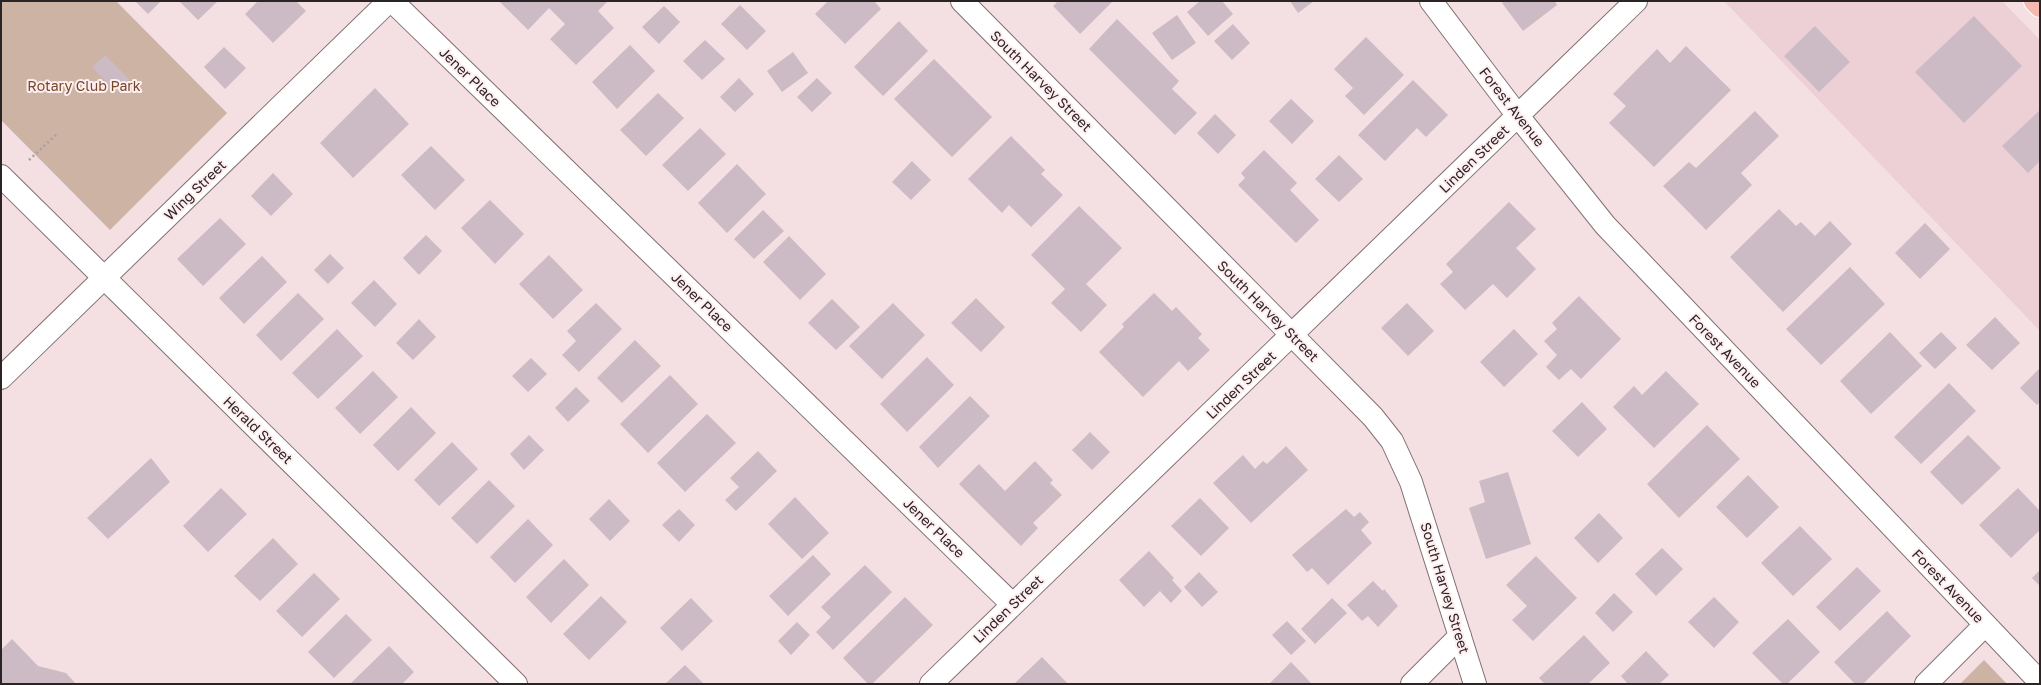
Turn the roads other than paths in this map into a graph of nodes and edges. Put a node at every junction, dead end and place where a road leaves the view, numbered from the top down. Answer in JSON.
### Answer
{"nodes":[{"id":1,"x":389,"y":1,"type":"edge"},
{"id":2,"x":392,"y":1,"type":"edge"},
{"id":3,"x":962,"y":1,"type":"edge"},
{"id":4,"x":1431,"y":1,"type":"edge"},
{"id":5,"x":1636,"y":1,"type":"edge"},
{"id":6,"x":2035,"y":1,"type":"edge"},
{"id":7,"x":2040,"y":6,"type":"edge"},
{"id":8,"x":1518,"y":116,"type":"junction"},
{"id":9,"x":1,"y":176,"type":"edge"},
{"id":10,"x":104,"y":279,"type":"junction"},
{"id":11,"x":1292,"y":336,"type":"junction"},
{"id":12,"x":1,"y":378,"type":"edge"},
{"id":13,"x":1012,"y":604,"type":"junction"},
{"id":14,"x":1985,"y":626,"type":"junction"},
{"id":15,"x":1460,"y":636,"type":"junction"},
{"id":16,"x":2040,"y":682,"type":"edge"},
{"id":17,"x":516,"y":684,"type":"edge"},
{"id":18,"x":931,"y":684,"type":"edge"},
{"id":19,"x":1412,"y":684,"type":"edge"},
{"id":20,"x":1475,"y":684,"type":"edge"},
{"id":21,"x":1926,"y":684,"type":"edge"}],
"edges":[{"from":1,"to":10,"type":"street","name":"Wing Street"},
{"from":2,"to":13,"type":"street","name":"Jener Place"},
{"from":3,"to":11,"type":"street","name":"South Harvey Street"},
{"from":4,"to":8,"type":"street","name":"Forest Avenue"},
{"from":5,"to":8,"type":"street","name":"Linden Street"},
{"from":6,"to":7,"type":"main road"},
{"from":8,"to":11,"type":"street","name":"Linden Street"},
{"from":8,"to":14,"type":"street","name":"Forest Avenue"},
{"from":9,"to":10,"type":"street","name":"Herald Street"},
{"from":10,"to":12,"type":"street","name":"Wing Street"},
{"from":10,"to":17,"type":"street","name":"Herald Street"},
{"from":11,"to":13,"type":"street","name":"Linden Street"},
{"from":11,"to":15,"type":"street","name":"South Harvey Street"},
{"from":13,"to":18,"type":"street","name":"Linden Street"},
{"from":14,"to":16,"type":"street","name":"Forest Avenue"},
{"from":14,"to":21,"type":"street"},
{"from":15,"to":19,"type":"street"},
{"from":15,"to":20,"type":"street","name":"South Harvey Street"}]}
